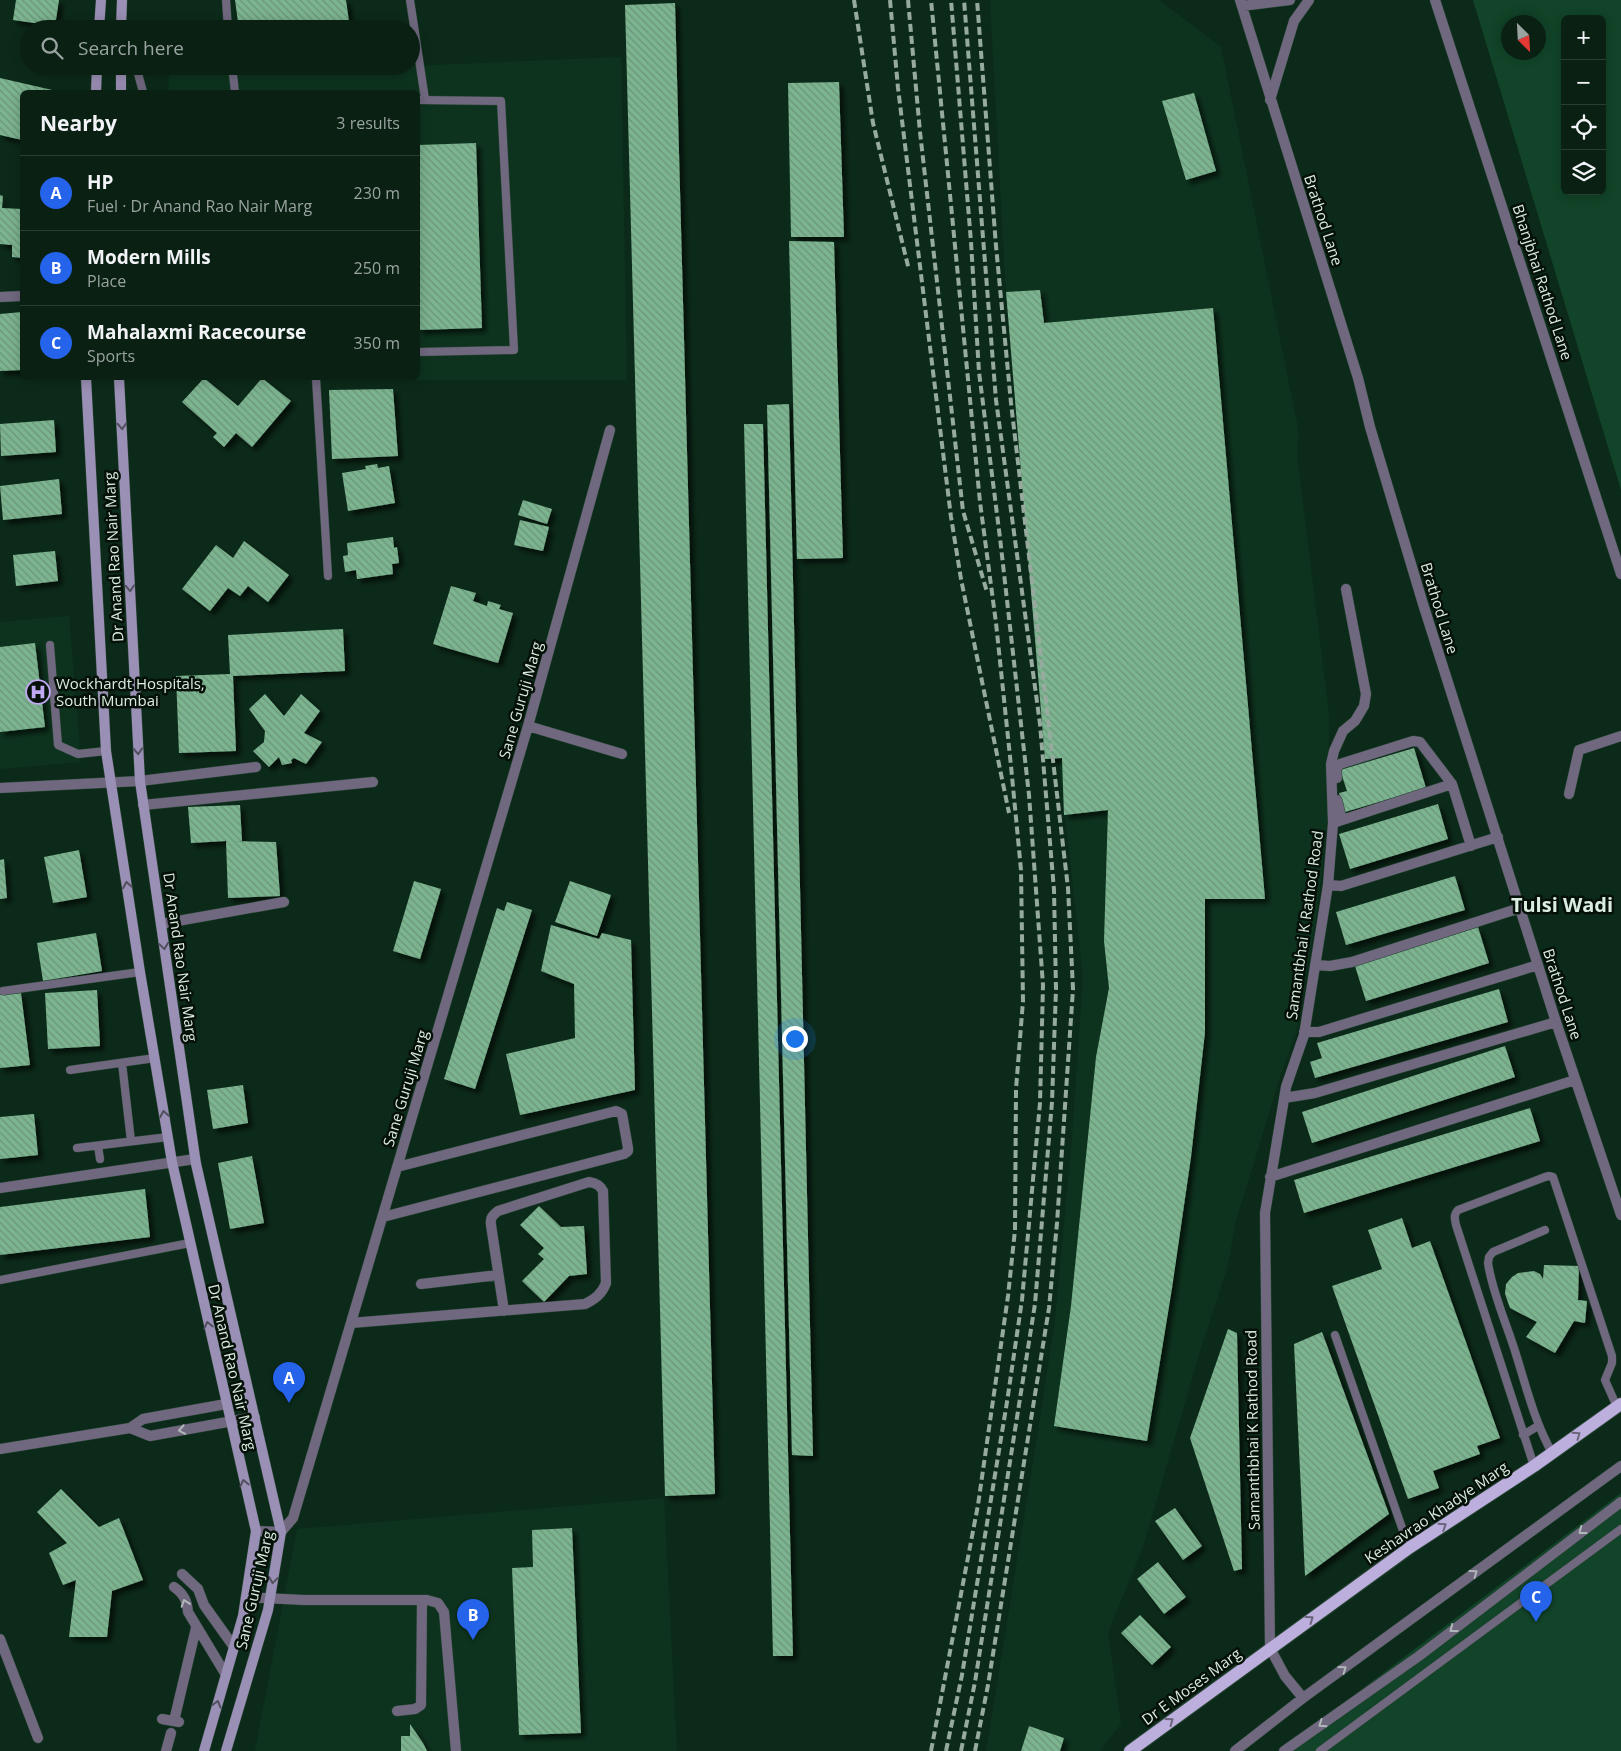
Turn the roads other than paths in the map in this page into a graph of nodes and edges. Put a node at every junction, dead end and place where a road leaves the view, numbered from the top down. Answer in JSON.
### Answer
{"nodes":[{"id":1,"x":101,"y":0,"type":"edge"},
{"id":2,"x":226,"y":0,"type":"edge"},
{"id":3,"x":410,"y":0,"type":"edge"},
{"id":4,"x":1290,"y":0,"type":"edge"},
{"id":5,"x":1308,"y":0,"type":"edge"},
{"id":6,"x":1436,"y":0,"type":"edge"},
{"id":7,"x":1241,"y":3,"type":"edge"},
{"id":8,"x":121,"y":4,"type":"edge"},
{"id":9,"x":100,"y":20,"type":"edge"},
{"id":10,"x":121,"y":20,"type":"edge"},
{"id":11,"x":124,"y":20,"type":"edge"},
{"id":12,"x":227,"y":20,"type":"edge"},
{"id":13,"x":412,"y":20,"type":"edge"},
{"id":14,"x":97,"y":75,"type":"edge"},
{"id":15,"x":121,"y":75,"type":"edge"},
{"id":16,"x":138,"y":75,"type":"edge"},
{"id":17,"x":233,"y":75,"type":"edge"},
{"id":18,"x":418,"y":75,"type":"edge"},
{"id":19,"x":96,"y":90,"type":"edge"},
{"id":20,"x":121,"y":90,"type":"edge"},
{"id":21,"x":142,"y":90,"type":"edge"},
{"id":22,"x":235,"y":90,"type":"edge"},
{"id":23,"x":420,"y":90,"type":"edge"},
{"id":24,"x":421,"y":100,"type":"edge"},
{"id":25,"x":1270,"y":100,"type":"junction"},
{"id":26,"x":20,"y":296,"type":"edge"},
{"id":27,"x":0,"y":297,"type":"edge"},
{"id":28,"x":420,"y":352,"type":"edge"},
{"id":29,"x":86,"y":380,"type":"edge"},
{"id":30,"x":119,"y":380,"type":"edge"},
{"id":31,"x":316,"y":380,"type":"edge"},
{"id":32,"x":610,"y":430,"type":"dead end"},
{"id":33,"x":1621,"y":574,"type":"edge"},
{"id":34,"x":328,"y":576,"type":"dead end"},
{"id":35,"x":1346,"y":589,"type":"dead end"},
{"id":36,"x":50,"y":644,"type":"dead end"},
{"id":37,"x":528,"y":726,"type":"junction"},
{"id":38,"x":1621,"y":736,"type":"edge"},
{"id":39,"x":106,"y":750,"type":"junction"},
{"id":40,"x":622,"y":754,"type":"dead end"},
{"id":41,"x":256,"y":767,"type":"dead end"},
{"id":42,"x":140,"y":780,"type":"junction"},
{"id":43,"x":111,"y":782,"type":"junction"},
{"id":44,"x":372,"y":782,"type":"dead end"},
{"id":45,"x":1452,"y":784,"type":"junction"},
{"id":46,"x":0,"y":788,"type":"edge"},
{"id":47,"x":1569,"y":794,"type":"dead end"},
{"id":48,"x":143,"y":805,"type":"junction"},
{"id":49,"x":1337,"y":822,"type":"junction"},
{"id":50,"x":1498,"y":836,"type":"junction"},
{"id":51,"x":1471,"y":846,"type":"junction"},
{"id":52,"x":1328,"y":885,"type":"junction"},
{"id":53,"x":284,"y":902,"type":"dead end"},
{"id":54,"x":1520,"y":908,"type":"junction"},
{"id":55,"x":161,"y":924,"type":"junction"},
{"id":56,"x":1315,"y":965,"type":"junction"},
{"id":57,"x":1538,"y":965,"type":"junction"},
{"id":58,"x":140,"y":972,"type":"junction"},
{"id":59,"x":3,"y":991,"type":"dead end"},
{"id":60,"x":1556,"y":1022,"type":"junction"},
{"id":61,"x":1304,"y":1032,"type":"junction"},
{"id":62,"x":155,"y":1058,"type":"junction"},
{"id":63,"x":122,"y":1063,"type":"junction"},
{"id":64,"x":70,"y":1070,"type":"dead end"},
{"id":65,"x":1575,"y":1080,"type":"junction"},
{"id":66,"x":1284,"y":1098,"type":"junction"},
{"id":67,"x":168,"y":1137,"type":"junction"},
{"id":68,"x":131,"y":1142,"type":"junction"},
{"id":69,"x":98,"y":1146,"type":"junction"},
{"id":70,"x":77,"y":1148,"type":"dead end"},
{"id":71,"x":100,"y":1159,"type":"dead end"},
{"id":72,"x":195,"y":1159,"type":"junction"},
{"id":73,"x":172,"y":1162,"type":"junction"},
{"id":74,"x":397,"y":1167,"type":"junction"},
{"id":75,"x":1270,"y":1177,"type":"junction"},
{"id":76,"x":0,"y":1188,"type":"edge"},
{"id":77,"x":1265,"y":1213,"type":"joint"},
{"id":78,"x":1621,"y":1215,"type":"edge"},
{"id":79,"x":383,"y":1217,"type":"junction"},
{"id":80,"x":1546,"y":1230,"type":"dead end"},
{"id":81,"x":190,"y":1243,"type":"junction"},
{"id":82,"x":498,"y":1275,"type":"junction"},
{"id":83,"x":0,"y":1280,"type":"edge"},
{"id":84,"x":421,"y":1284,"type":"dead end"},
{"id":85,"x":504,"y":1311,"type":"junction"},
{"id":86,"x":351,"y":1324,"type":"junction"},
{"id":87,"x":1335,"y":1335,"type":"dead end"},
{"id":88,"x":226,"y":1404,"type":"junction"},
{"id":89,"x":1619,"y":1406,"type":"edge"},
{"id":90,"x":255,"y":1417,"type":"junction"},
{"id":91,"x":230,"y":1421,"type":"junction"},
{"id":92,"x":1538,"y":1426,"type":"junction"},
{"id":93,"x":130,"y":1428,"type":"junction"},
{"id":94,"x":1522,"y":1435,"type":"junction"},
{"id":95,"x":0,"y":1449,"type":"edge"},
{"id":96,"x":1552,"y":1452,"type":"junction"},
{"id":97,"x":1534,"y":1466,"type":"junction"},
{"id":98,"x":1621,"y":1466,"type":"edge"},
{"id":99,"x":1621,"y":1502,"type":"edge"},
{"id":100,"x":1621,"y":1530,"type":"edge"},
{"id":101,"x":256,"y":1531,"type":"junction"},
{"id":102,"x":281,"y":1532,"type":"junction"},
{"id":103,"x":1409,"y":1548,"type":"junction"},
{"id":104,"x":182,"y":1574,"type":"dead end"},
{"id":105,"x":174,"y":1587,"type":"dead end"},
{"id":106,"x":246,"y":1597,"type":"junction"},
{"id":107,"x":271,"y":1599,"type":"junction"},
{"id":108,"x":422,"y":1600,"type":"junction"},
{"id":109,"x":196,"y":1628,"type":"junction"},
{"id":110,"x":0,"y":1639,"type":"edge"},
{"id":111,"x":234,"y":1647,"type":"junction"},
{"id":112,"x":1270,"y":1648,"type":"junction"},
{"id":113,"x":226,"y":1675,"type":"junction"},
{"id":114,"x":1303,"y":1698,"type":"junction"},
{"id":115,"x":398,"y":1711,"type":"dead end"},
{"id":116,"x":162,"y":1719,"type":"dead end"},
{"id":117,"x":171,"y":1733,"type":"dead end"},
{"id":118,"x":38,"y":1738,"type":"dead end"},
{"id":119,"x":1130,"y":1750,"type":"edge"},
{"id":120,"x":166,"y":1751,"type":"edge"},
{"id":121,"x":204,"y":1751,"type":"edge"},
{"id":122,"x":226,"y":1751,"type":"edge"},
{"id":123,"x":456,"y":1751,"type":"edge"},
{"id":124,"x":1235,"y":1751,"type":"edge"},
{"id":125,"x":1284,"y":1751,"type":"edge"},
{"id":126,"x":1320,"y":1751,"type":"edge"}],
"edges":[{"from":1,"to":9,"type":"main road"},
{"from":2,"to":12,"type":"lane"},
{"from":3,"to":13,"type":"lane"},
{"from":4,"to":7,"type":"street"},
{"from":5,"to":25,"type":"street"},
{"from":6,"to":33,"type":"street","name":"Bhanjbhai Rathod Lane"},
{"from":7,"to":25,"type":"street","name":"Brathod Lane"},
{"from":8,"to":10,"type":"main road"},
{"from":8,"to":11,"type":"lane"},
{"from":14,"to":19,"type":"main road"},
{"from":15,"to":20,"type":"main road"},
{"from":16,"to":21,"type":"lane"},
{"from":17,"to":22,"type":"lane"},
{"from":18,"to":23,"type":"lane"},
{"from":24,"to":28,"type":"lane"},
{"from":25,"to":50,"type":"street","name":"Brathod Lane"},
{"from":26,"to":27,"type":"street"},
{"from":29,"to":39,"type":"main road","name":"Dr Anand Rao Nair Marg"},
{"from":30,"to":42,"type":"main road","name":"Dr Anand Rao Nair Marg","one_way":true},
{"from":31,"to":34,"type":"lane"},
{"from":32,"to":37,"type":"street","name":"Sane Guruji Marg"},
{"from":35,"to":49,"type":"street","name":"Samantbhai K Rathod Road"},
{"from":36,"to":39,"type":"lane"},
{"from":37,"to":40,"type":"street"},
{"from":37,"to":74,"type":"street","name":"Sane Guruji Marg"},
{"from":38,"to":47,"type":"street"},
{"from":39,"to":43,"type":"main road","name":"Dr Anand Rao Nair Marg"},
{"from":41,"to":42,"type":"street"},
{"from":42,"to":43,"type":"street"},
{"from":42,"to":48,"type":"main road","name":"Dr Anand Rao Nair Marg"},
{"from":43,"to":46,"type":"street"},
{"from":58,"to":43,"type":"main road","name":"Dr Anand Rao Nair Marg","one_way":true},
{"from":44,"to":48,"type":"street"},
{"from":45,"to":49,"type":"street"},
{"from":45,"to":49,"type":"street"},
{"from":45,"to":51,"type":"street"},
{"from":48,"to":55,"type":"main road","name":"Dr Anand Rao Nair Marg"},
{"from":49,"to":52,"type":"street","name":"Samantbhai K Rathod Road"},
{"from":50,"to":51,"type":"street"},
{"from":50,"to":54,"type":"street","name":"Brathod Lane"},
{"from":51,"to":52,"type":"street"},
{"from":52,"to":56,"type":"street","name":"Samantbhai K Rathod Road"},
{"from":53,"to":55,"type":"street"},
{"from":54,"to":56,"type":"street"},
{"from":54,"to":57,"type":"street","name":"Brathod Lane"},
{"from":55,"to":72,"type":"main road","name":"Dr Anand Rao Nair Marg","one_way":true},
{"from":56,"to":61,"type":"street","name":"Samantbhai K Rathod Road"},
{"from":57,"to":60,"type":"street","name":"Brathod Lane"},
{"from":57,"to":61,"type":"street"},
{"from":58,"to":59,"type":"lane"},
{"from":58,"to":62,"type":"main road","name":"Dr Anand Rao Nair Marg"},
{"from":60,"to":65,"type":"street","name":"Brathod Lane"},
{"from":60,"to":66,"type":"street"},
{"from":61,"to":66,"type":"street","name":"Samantbhai K Rathod Road"},
{"from":62,"to":63,"type":"lane"},
{"from":67,"to":62,"type":"main road","name":"Dr Anand Rao Nair Marg","one_way":true},
{"from":63,"to":64,"type":"lane"},
{"from":63,"to":68,"type":"lane"},
{"from":65,"to":75,"type":"street"},
{"from":65,"to":78,"type":"street","name":"Brathod Lane"},
{"from":66,"to":75,"type":"street","name":"Samantbhai K Rathod Road"},
{"from":67,"to":68,"type":"lane"},
{"from":67,"to":73,"type":"main road","name":"Dr Anand Rao Nair Marg"},
{"from":68,"to":69,"type":"lane"},
{"from":69,"to":70,"type":"lane"},
{"from":69,"to":71,"type":"lane"},
{"from":72,"to":73,"type":"street"},
{"from":72,"to":90,"type":"main road","name":"Dr Anand Rao Nair Marg"},
{"from":73,"to":76,"type":"street"},
{"from":73,"to":81,"type":"main road","name":"Dr Anand Rao Nair Marg"},
{"from":74,"to":79,"type":"street","name":"Sane Guruji Marg"},
{"from":74,"to":79,"type":"street"},
{"from":75,"to":77,"type":"street","name":"Samantbhai K Rathod Road"},
{"from":77,"to":112,"type":"street","name":"Samanthbhai K Rathod Road"},
{"from":79,"to":86,"type":"street","name":"Sane Guruji Marg"},
{"from":80,"to":92,"type":"lane"},
{"from":81,"to":83,"type":"lane"},
{"from":88,"to":81,"type":"main road","name":"Dr Anand Rao Nair Marg","one_way":true},
{"from":82,"to":84,"type":"street"},
{"from":82,"to":85,"type":"street"},
{"from":82,"to":85,"type":"street"},
{"from":85,"to":86,"type":"street"},
{"from":86,"to":102,"type":"street","name":"Sane Guruji Marg"},
{"from":87,"to":103,"type":"lane"},
{"from":88,"to":91,"type":"main road","name":"Dr Anand Rao Nair Marg"},
{"from":88,"to":93,"type":"street"},
{"from":89,"to":94,"type":"lane"},
{"from":96,"to":89,"type":"main road","name":"Keshavrao Khadye Marg","one_way":true},
{"from":90,"to":91,"type":"street"},
{"from":90,"to":102,"type":"main road","name":"Dr Anand Rao Nair Marg"},
{"from":91,"to":93,"type":"street","one_way":true},
{"from":101,"to":91,"type":"main road","name":"Dr Anand Rao Nair Marg","one_way":true},
{"from":92,"to":94,"type":"lane"},
{"from":92,"to":96,"type":"lane"},
{"from":93,"to":95,"type":"street"},
{"from":94,"to":97,"type":"lane"},
{"from":96,"to":97,"type":"main road","name":"Keshavrao Khadye Marg"},
{"from":103,"to":97,"type":"main road","name":"Keshavrao Khadye Marg","one_way":true},
{"from":114,"to":98,"type":"street","one_way":true},
{"from":99,"to":125,"type":"street","one_way":true},
{"from":100,"to":126,"type":"lane"},
{"from":101,"to":102,"type":"street"},
{"from":101,"to":106,"type":"main road","name":"Sane Guruji Marg"},
{"from":102,"to":107,"type":"main road","name":"Sane Guruji Marg","one_way":true},
{"from":112,"to":103,"type":"main road","name":"Keshavrao Khadye Marg","one_way":true},
{"from":104,"to":111,"type":"street"},
{"from":109,"to":105,"type":"street","one_way":true},
{"from":106,"to":107,"type":"street"},
{"from":106,"to":111,"type":"main road","name":"Sane Guruji Marg"},
{"from":107,"to":108,"type":"street"},
{"from":107,"to":122,"type":"main road","name":"Sane Guruji Marg"},
{"from":108,"to":115,"type":"street"},
{"from":108,"to":123,"type":"street"},
{"from":109,"to":113,"type":"street"},
{"from":109,"to":116,"type":"street"},
{"from":110,"to":118,"type":"street"},
{"from":111,"to":113,"type":"main road","name":"Sane Guruji Marg"},
{"from":112,"to":114,"type":"street"},
{"from":119,"to":112,"type":"main road","name":"Dr E Moses Marg","one_way":true},
{"from":121,"to":113,"type":"main road","name":"Sane Guruji Marg","one_way":true},
{"from":114,"to":124,"type":"street"},
{"from":117,"to":120,"type":"street"}]}
